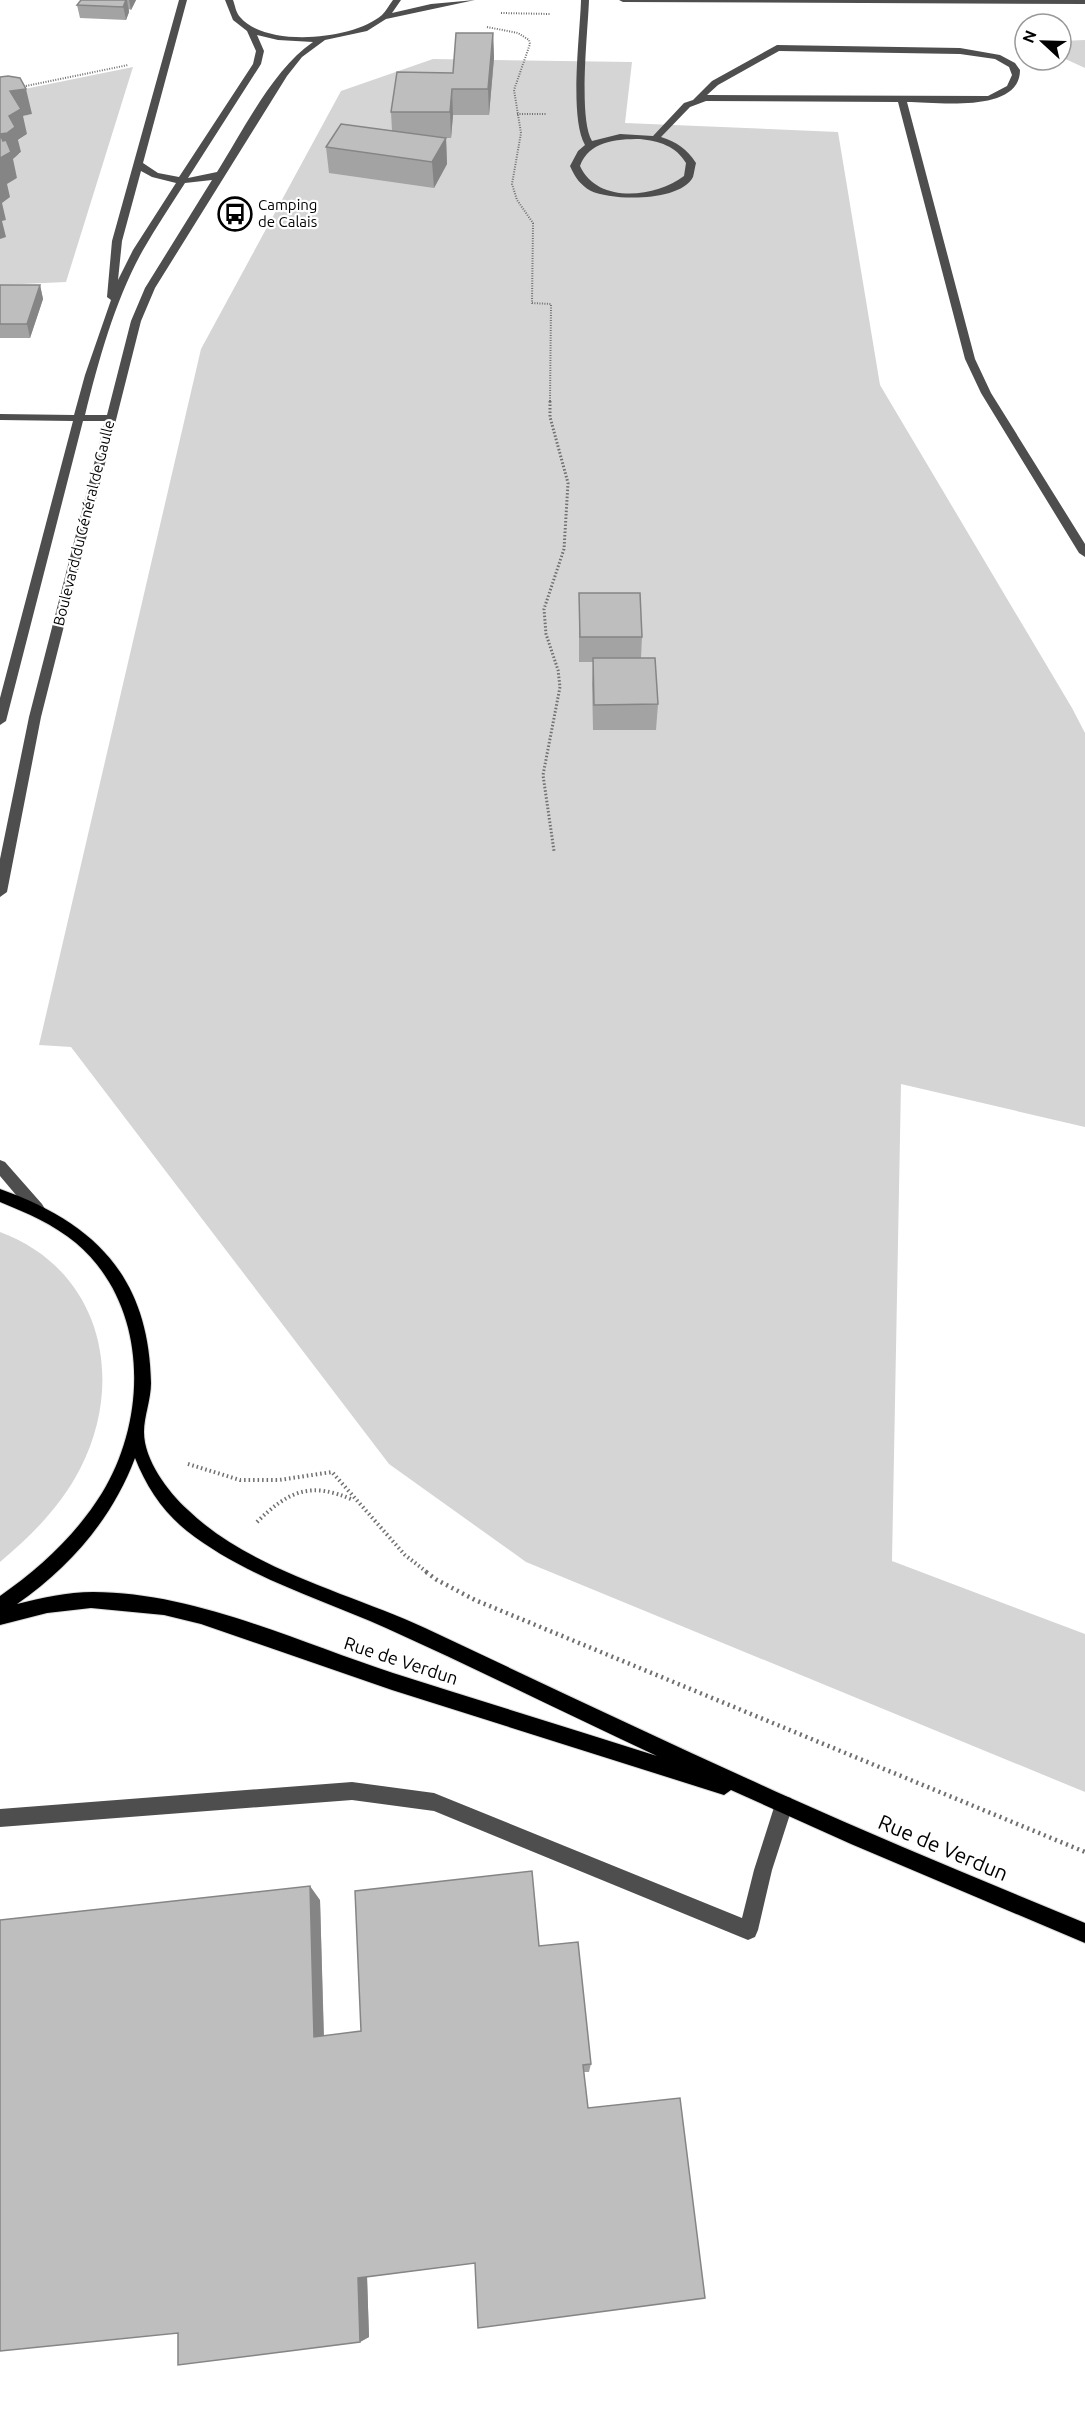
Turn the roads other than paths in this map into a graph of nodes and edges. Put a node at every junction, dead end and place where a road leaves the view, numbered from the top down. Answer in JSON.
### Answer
{"nodes":[{"id":1,"x":183,"y":0,"type":"edge"},
{"id":2,"x":229,"y":0,"type":"edge"},
{"id":3,"x":397,"y":0,"type":"edge"},
{"id":4,"x":471,"y":0,"type":"edge"},
{"id":5,"x":585,"y":0,"type":"edge"},
{"id":6,"x":623,"y":0,"type":"edge"},
{"id":7,"x":1085,"y":2,"type":"edge"},
{"id":8,"x":387,"y":17,"type":"junction"},
{"id":9,"x":251,"y":29,"type":"junction"},
{"id":10,"x":322,"y":39,"type":"junction"},
{"id":11,"x":902,"y":99,"type":"junction"},
{"id":12,"x":696,"y":100,"type":"junction"},
{"id":13,"x":655,"y":138,"type":"junction"},
{"id":14,"x":590,"y":145,"type":"junction"},
{"id":15,"x":138,"y":163,"type":"junction"},
{"id":16,"x":221,"y":174,"type":"junction"},
{"id":17,"x":182,"y":180,"type":"junction"},
{"id":18,"x":112,"y":308,"type":"junction"},
{"id":19,"x":0,"y":417,"type":"edge"},
{"id":20,"x":79,"y":418,"type":"junction"},
{"id":21,"x":111,"y":418,"type":"junction"},
{"id":22,"x":1085,"y":553,"type":"edge"},
{"id":23,"x":0,"y":721,"type":"edge"},
{"id":24,"x":0,"y":892,"type":"edge"},
{"id":25,"x":0,"y":1166,"type":"edge"},
{"id":26,"x":0,"y":1196,"type":"edge"},
{"id":27,"x":37,"y":1209,"type":"junction"},
{"id":28,"x":136,"y":1434,"type":"junction"},
{"id":29,"x":0,"y":1606,"type":"edge"},
{"id":30,"x":0,"y":1617,"type":"edge"},
{"id":31,"x":784,"y":1805,"type":"junction"},
{"id":32,"x":0,"y":1818,"type":"edge"},
{"id":33,"x":1085,"y":1933,"type":"edge"}],
"edges":[{"from":1,"to":15,"type":"street","name":"Boulevard du Général de Gaulle"},
{"from":2,"to":9,"type":"street"},
{"from":3,"to":8,"type":"street"},
{"from":4,"to":8,"type":"street"},
{"from":5,"to":14,"type":"street"},
{"from":6,"to":7,"type":"street"},
{"from":8,"to":10,"type":"street"},
{"from":9,"to":10,"type":"street"},
{"from":9,"to":17,"type":"street","name":"Boulevard du Général de Gaulle"},
{"from":10,"to":16,"type":"street","name":"Boulevard du Général de Gaulle"},
{"from":11,"to":12,"type":"street"},
{"from":11,"to":12,"type":"street"},
{"from":11,"to":22,"type":"street"},
{"from":12,"to":13,"type":"street"},
{"from":13,"to":14,"type":"street"},
{"from":13,"to":14,"type":"street"},
{"from":15,"to":17,"type":"street"},
{"from":15,"to":18,"type":"street","name":"Boulevard du Général de Gaulle"},
{"from":16,"to":17,"type":"street"},
{"from":16,"to":21,"type":"street","name":"Boulevard du Général de Gaulle"},
{"from":17,"to":18,"type":"street","name":"Boulevard du Général de Gaulle"},
{"from":18,"to":20,"type":"street","name":"Boulevard du Général de Gaulle"},
{"from":19,"to":20,"type":"street"},
{"from":20,"to":21,"type":"street"},
{"from":20,"to":23,"type":"street","name":"Boulevard du Général de Gaulle"},
{"from":21,"to":24,"type":"street","name":"Boulevard du Général de Gaulle"},
{"from":25,"to":27,"type":"street"},
{"from":26,"to":27,"type":"main road"},
{"from":27,"to":28,"type":"main road"},
{"from":28,"to":29,"type":"main road"},
{"from":28,"to":31,"type":"main road","name":"Rue de Verdun"},
{"from":30,"to":31,"type":"main road","name":"Rue de Verdun"},
{"from":31,"to":32,"type":"street"},
{"from":31,"to":33,"type":"main road","name":"Rue de Verdun"}]}
